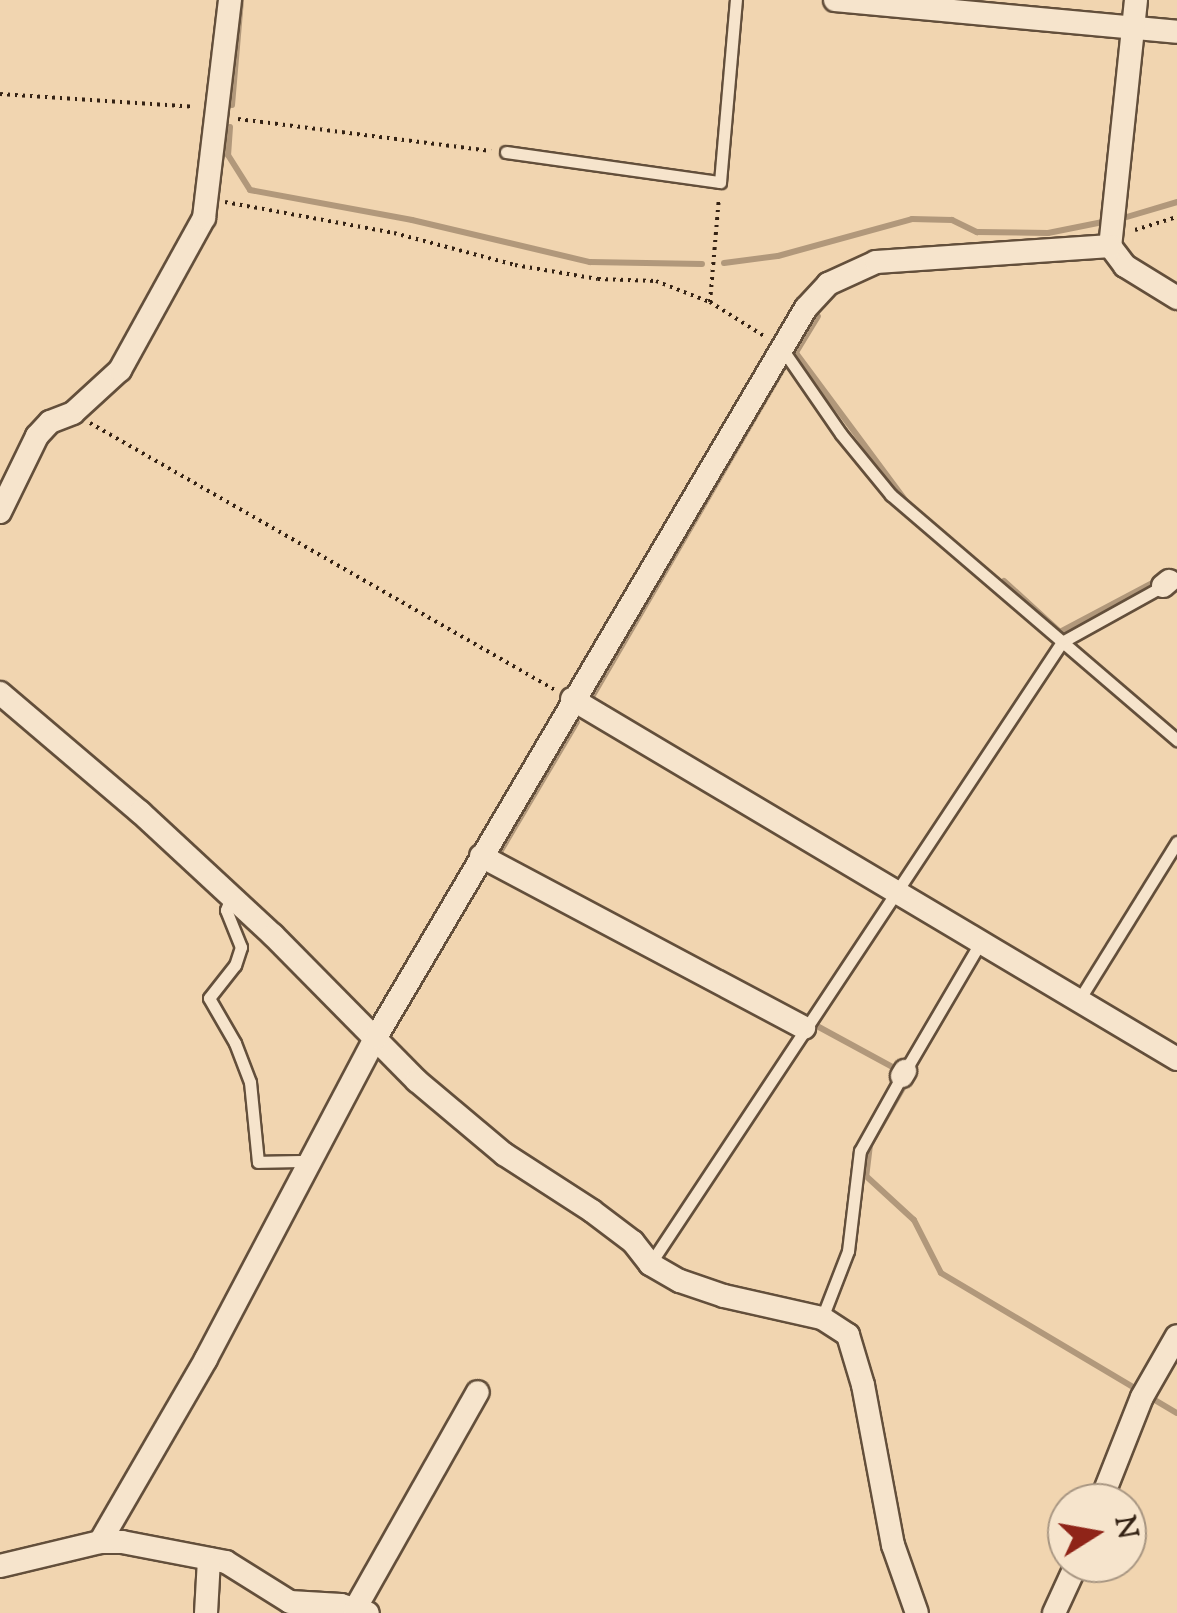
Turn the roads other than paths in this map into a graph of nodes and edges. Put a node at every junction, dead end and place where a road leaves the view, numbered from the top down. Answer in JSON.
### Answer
{"nodes":[{"id":1,"x":230,"y":0,"type":"edge"},
{"id":2,"x":736,"y":0,"type":"edge"},
{"id":3,"x":835,"y":0,"type":"edge"},
{"id":4,"x":1136,"y":0,"type":"edge"},
{"id":5,"x":1133,"y":28,"type":"junction"},
{"id":6,"x":1177,"y":32,"type":"edge"},
{"id":7,"x":506,"y":152,"type":"road end"},
{"id":8,"x":1112,"y":232,"type":"junction"},
{"id":9,"x":1177,"y":298,"type":"edge"},
{"id":10,"x":781,"y":346,"type":"junction"},
{"id":11,"x":0,"y":512,"type":"edge"},
{"id":12,"x":1166,"y":583,"type":"dead end"},
{"id":13,"x":1062,"y":642,"type":"junction"},
{"id":14,"x":0,"y":693,"type":"edge"},
{"id":15,"x":572,"y":700,"type":"junction"},
{"id":16,"x":1177,"y":740,"type":"edge"},
{"id":17,"x":1177,"y":842,"type":"edge"},
{"id":18,"x":480,"y":856,"type":"junction"},
{"id":19,"x":893,"y":893,"type":"junction"},
{"id":20,"x":232,"y":897,"type":"junction"},
{"id":21,"x":978,"y":945,"type":"junction"},
{"id":22,"x":1079,"y":1002,"type":"junction"},
{"id":23,"x":804,"y":1028,"type":"junction"},
{"id":24,"x":376,"y":1036,"type":"junction"},
{"id":25,"x":1177,"y":1059,"type":"edge"},
{"id":26,"x":307,"y":1161,"type":"junction"},
{"id":27,"x":650,"y":1264,"type":"junction"},
{"id":28,"x":822,"y":1318,"type":"junction"},
{"id":29,"x":1177,"y":1336,"type":"edge"},
{"id":30,"x":478,"y":1392,"type":"dead end"},
{"id":31,"x":1108,"y":1483,"type":"edge"},
{"id":32,"x":100,"y":1542,"type":"junction"},
{"id":33,"x":209,"y":1559,"type":"junction"},
{"id":34,"x":0,"y":1566,"type":"edge"},
{"id":35,"x":1068,"y":1583,"type":"edge"},
{"id":36,"x":362,"y":1611,"type":"edge"},
{"id":37,"x":206,"y":1613,"type":"edge"},
{"id":38,"x":917,"y":1613,"type":"edge"},
{"id":39,"x":1054,"y":1613,"type":"edge"}],
"edges":[{"from":1,"to":11,"type":"street"},
{"from":2,"to":7,"type":"lane"},
{"from":3,"to":5,"type":"street"},
{"from":4,"to":5,"type":"street"},
{"from":5,"to":6,"type":"street"},
{"from":5,"to":8,"type":"street"},
{"from":8,"to":9,"type":"street"},
{"from":8,"to":10,"type":"street"},
{"from":10,"to":13,"type":"lane"},
{"from":10,"to":15,"type":"street"},
{"from":12,"to":13,"type":"lane"},
{"from":13,"to":16,"type":"lane"},
{"from":13,"to":19,"type":"lane"},
{"from":14,"to":20,"type":"street"},
{"from":15,"to":18,"type":"street"},
{"from":15,"to":19,"type":"street"},
{"from":17,"to":22,"type":"lane"},
{"from":18,"to":23,"type":"street"},
{"from":18,"to":24,"type":"street"},
{"from":19,"to":21,"type":"street"},
{"from":19,"to":23,"type":"lane"},
{"from":20,"to":24,"type":"street"},
{"from":20,"to":26,"type":"lane"},
{"from":21,"to":22,"type":"street"},
{"from":21,"to":28,"type":"lane"},
{"from":22,"to":25,"type":"street"},
{"from":23,"to":27,"type":"lane"},
{"from":24,"to":26,"type":"street"},
{"from":24,"to":27,"type":"street"},
{"from":26,"to":32,"type":"street"},
{"from":27,"to":28,"type":"street"},
{"from":28,"to":38,"type":"street"},
{"from":29,"to":31,"type":"street"},
{"from":30,"to":36,"type":"street"},
{"from":32,"to":33,"type":"street"},
{"from":32,"to":34,"type":"street"},
{"from":33,"to":36,"type":"street"},
{"from":33,"to":37,"type":"street"},
{"from":35,"to":39,"type":"street"}]}
